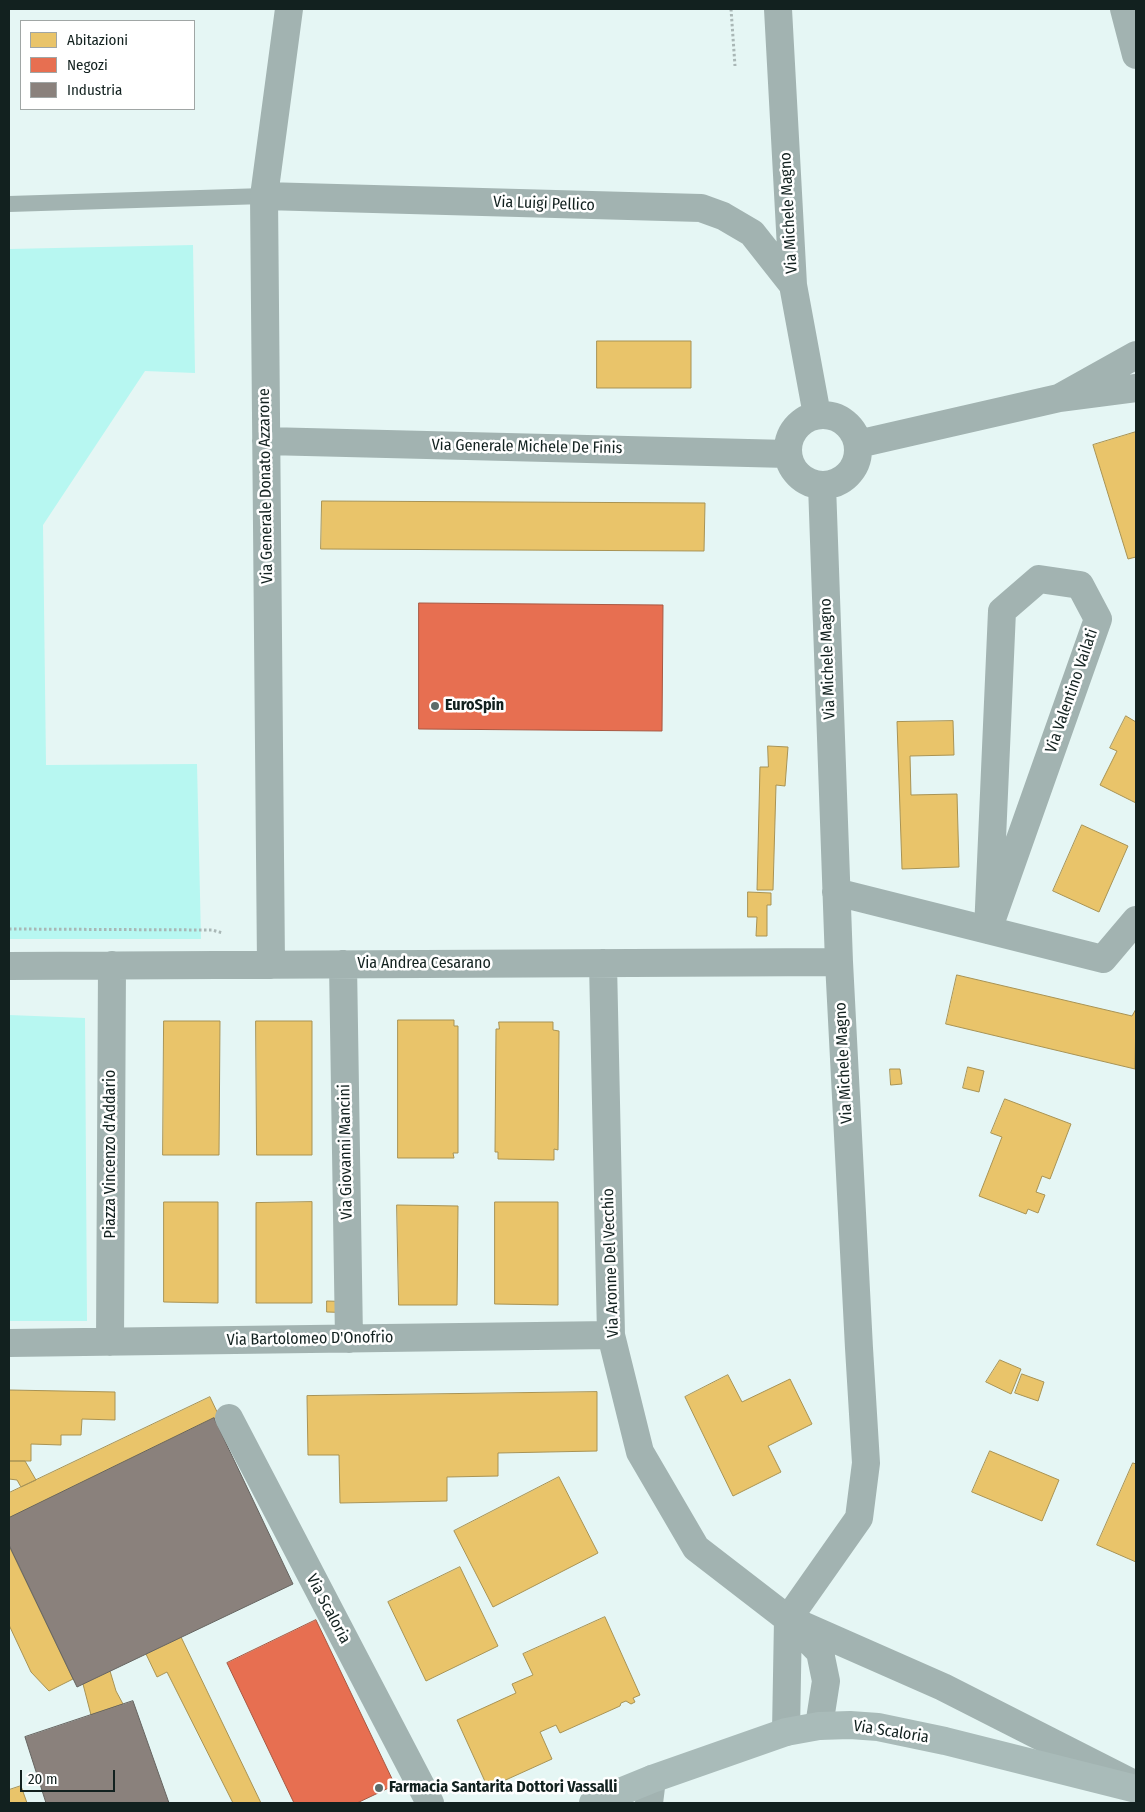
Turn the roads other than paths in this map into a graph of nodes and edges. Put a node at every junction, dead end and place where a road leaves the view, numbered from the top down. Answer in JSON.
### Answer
{"nodes":[{"id":1,"x":289,"y":9,"type":"edge"},
{"id":2,"x":778,"y":9,"type":"edge"},
{"id":3,"x":1124,"y":9,"type":"edge"},
{"id":4,"x":1128,"y":9,"type":"edge"},
{"id":5,"x":1136,"y":24,"type":"edge"},
{"id":6,"x":1136,"y":55,"type":"edge"},
{"id":7,"x":264,"y":196,"type":"junction"},
{"id":8,"x":9,"y":204,"type":"edge"},
{"id":9,"x":793,"y":285,"type":"junction"},
{"id":10,"x":1136,"y":355,"type":"edge"},
{"id":11,"x":1136,"y":388,"type":"edge"},
{"id":12,"x":1059,"y":398,"type":"junction"},
{"id":13,"x":817,"y":415,"type":"junction"},
{"id":14,"x":266,"y":441,"type":"junction"},
{"id":15,"x":858,"y":444,"type":"junction"},
{"id":16,"x":788,"y":454,"type":"junction"},
{"id":17,"x":822,"y":485,"type":"junction"},
{"id":18,"x":836,"y":892,"type":"junction"},
{"id":19,"x":1136,"y":920,"type":"edge"},
{"id":20,"x":988,"y":930,"type":"junction"},
{"id":21,"x":839,"y":962,"type":"junction"},
{"id":22,"x":603,"y":963,"type":"junction"},
{"id":23,"x":343,"y":964,"type":"junction"},
{"id":24,"x":112,"y":965,"type":"junction"},
{"id":25,"x":262,"y":965,"type":"junction"},
{"id":26,"x":9,"y":966,"type":"edge"},
{"id":27,"x":611,"y":1335,"type":"junction"},
{"id":28,"x":350,"y":1339,"type":"junction"},
{"id":29,"x":110,"y":1342,"type":"junction"},
{"id":30,"x":9,"y":1343,"type":"edge"},
{"id":31,"x":229,"y":1418,"type":"dead end"},
{"id":32,"x":788,"y":1618,"type":"junction"},
{"id":33,"x":819,"y":1726,"type":"junction"},
{"id":34,"x":786,"y":1732,"type":"junction"},
{"id":35,"x":1136,"y":1787,"type":"edge"},
{"id":36,"x":650,"y":1791,"type":"edge"},
{"id":37,"x":426,"y":1802,"type":"edge"},
{"id":38,"x":592,"y":1803,"type":"edge"}],
"edges":[{"from":1,"to":7,"type":"street","name":"Via Generale Donato Azzarone"},
{"from":2,"to":9,"type":"street","name":"Via Michele Magno"},
{"from":3,"to":6,"type":"street"},
{"from":4,"to":5,"type":"street"},
{"from":7,"to":8,"type":"lane"},
{"from":7,"to":9,"type":"street","name":"Via Luigi Pellico"},
{"from":7,"to":14,"type":"street","name":"Via Generale Donato Azzarone"},
{"from":9,"to":13,"type":"street","name":"Via Michele Magno"},
{"from":10,"to":12,"type":"street"},
{"from":11,"to":12,"type":"street"},
{"from":12,"to":15,"type":"street"},
{"from":13,"to":15,"type":"street"},
{"from":13,"to":16,"type":"street"},
{"from":14,"to":16,"type":"street","name":"Via Generale Michele De Finis"},
{"from":14,"to":25,"type":"street","name":"Via Generale Donato Azzarone"},
{"from":15,"to":17,"type":"street"},
{"from":16,"to":17,"type":"street"},
{"from":17,"to":18,"type":"street","name":"Via Michele Magno"},
{"from":18,"to":20,"type":"street"},
{"from":18,"to":21,"type":"street","name":"Via Michele Magno"},
{"from":19,"to":20,"type":"street"},
{"from":20,"to":20,"type":"street","name":"Via Valentino Vailati"},
{"from":21,"to":22,"type":"street","name":"Via Andrea Cesarano"},
{"from":21,"to":32,"type":"street","name":"Via Michele Magno"},
{"from":22,"to":23,"type":"street","name":"Via Andrea Cesarano"},
{"from":22,"to":27,"type":"street","name":"Via Aronne Del Vecchio"},
{"from":23,"to":25,"type":"street","name":"Via Andrea Cesarano"},
{"from":23,"to":28,"type":"street","name":"Via Giovanni Mancini"},
{"from":24,"to":25,"type":"street","name":"Via Andrea Cesarano"},
{"from":24,"to":26,"type":"street","name":"Via Andrea Cesarano"},
{"from":24,"to":29,"type":"street","name":"Piazza Vincenzo d'Addario"},
{"from":27,"to":28,"type":"street","name":"Via Bartolomeo D'Onofrio"},
{"from":27,"to":32,"type":"street","name":"Via Aronne Del Vecchio"},
{"from":28,"to":29,"type":"street","name":"Via Bartolomeo D'Onofrio"},
{"from":29,"to":30,"type":"street","name":"Via Bartolomeo D'Onofrio"},
{"from":31,"to":37,"type":"street","name":"Via Scaloria"},
{"from":32,"to":33,"type":"street","name":"Via Aronne Del Vecchio"},
{"from":32,"to":34,"type":"street"},
{"from":32,"to":35,"type":"street","name":"Via Scaloria"},
{"from":33,"to":34,"type":"main road","name":"Via Scaloria"},
{"from":33,"to":35,"type":"main road","name":"Via Scaloria"},
{"from":34,"to":36,"type":"main road","name":"Via Scaloria"},
{"from":36,"to":38,"type":"main road","name":"Via Scaloria"}]}
